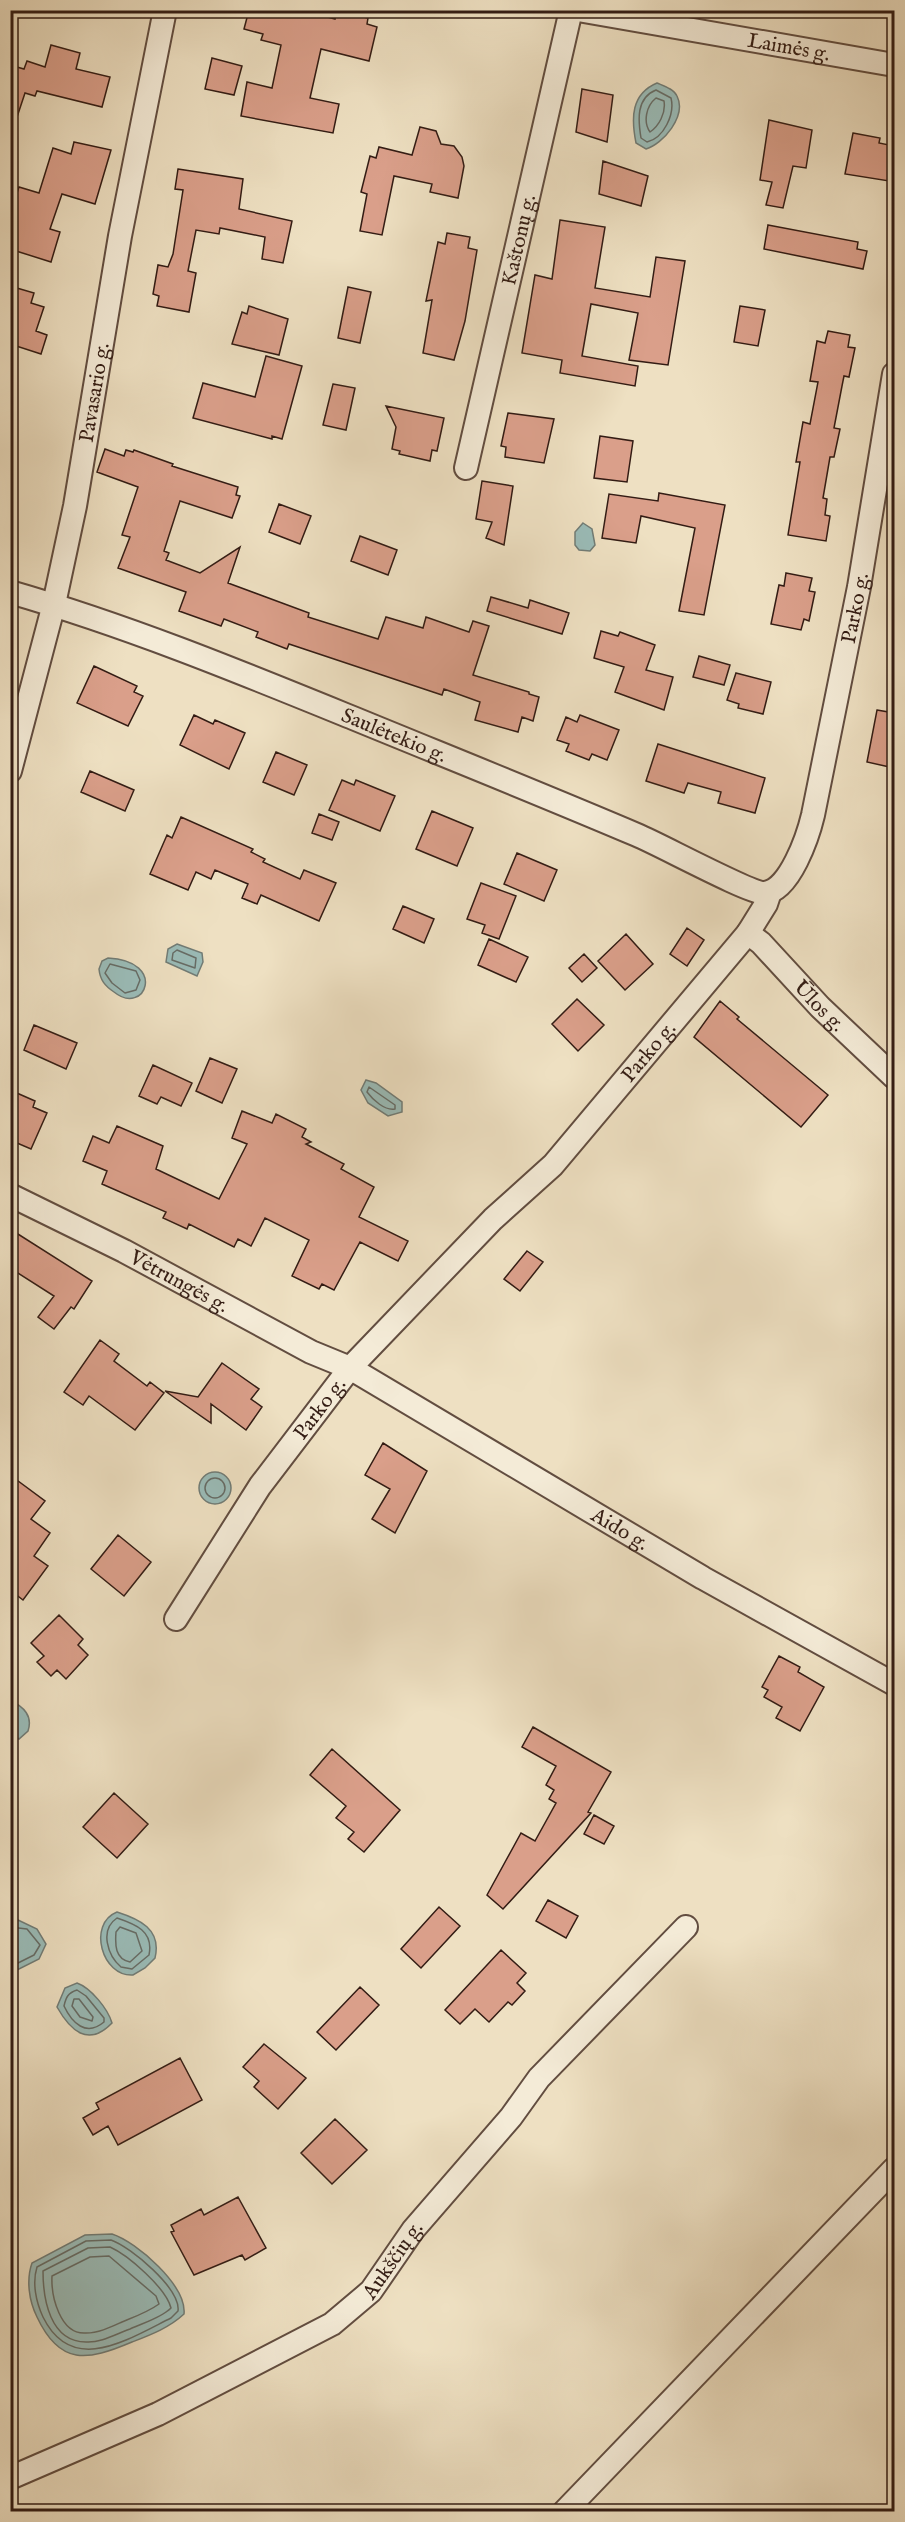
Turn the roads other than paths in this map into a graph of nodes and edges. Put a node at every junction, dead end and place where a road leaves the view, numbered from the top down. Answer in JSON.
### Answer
{"nodes":[{"id":1,"x":165,"y":10,"type":"edge"},
{"id":2,"x":571,"y":10,"type":"edge"},
{"id":3,"x":578,"y":10,"type":"edge"},
{"id":4,"x":894,"y":65,"type":"edge"},
{"id":5,"x":894,"y":374,"type":"edge"},
{"id":6,"x":466,"y":468,"type":"dead end"},
{"id":7,"x":10,"y":592,"type":"edge"},
{"id":8,"x":54,"y":604,"type":"junction"},
{"id":9,"x":10,"y":771,"type":"edge"},
{"id":10,"x":770,"y":892,"type":"junction"},
{"id":11,"x":748,"y":933,"type":"junction"},
{"id":12,"x":894,"y":1077,"type":"edge"},
{"id":13,"x":10,"y":1195,"type":"edge"},
{"id":14,"x":350,"y":1368,"type":"junction"},
{"id":15,"x":176,"y":1619,"type":"dead end"},
{"id":16,"x":894,"y":1684,"type":"edge"},
{"id":17,"x":686,"y":1927,"type":"dead end"},
{"id":18,"x":894,"y":2169,"type":"edge"},
{"id":19,"x":10,"y":2478,"type":"edge"},
{"id":20,"x":564,"y":2511,"type":"edge"}],
"edges":[{"from":1,"to":8,"type":"street","name":"Pavasario g."},
{"from":2,"to":6,"type":"street","name":"Kaštonų g."},
{"from":3,"to":4,"type":"street","name":"Laimės g."},
{"from":5,"to":10,"type":"street","name":"Parko g."},
{"from":7,"to":8,"type":"street","name":"Saulėtekio g."},
{"from":8,"to":9,"type":"street","name":"Pavasario g."},
{"from":8,"to":10,"type":"street","name":"Saulėtekio g."},
{"from":10,"to":11,"type":"street","name":"Parko g."},
{"from":11,"to":12,"type":"street","name":"Ūlos g."},
{"from":11,"to":14,"type":"street","name":"Parko g."},
{"from":13,"to":14,"type":"street","name":"Vėtrungės g."},
{"from":14,"to":15,"type":"street","name":"Parko g."},
{"from":14,"to":16,"type":"street","name":"Aido g."},
{"from":17,"to":19,"type":"street","name":"Aukščių g."},
{"from":18,"to":20,"type":"street"}]}
